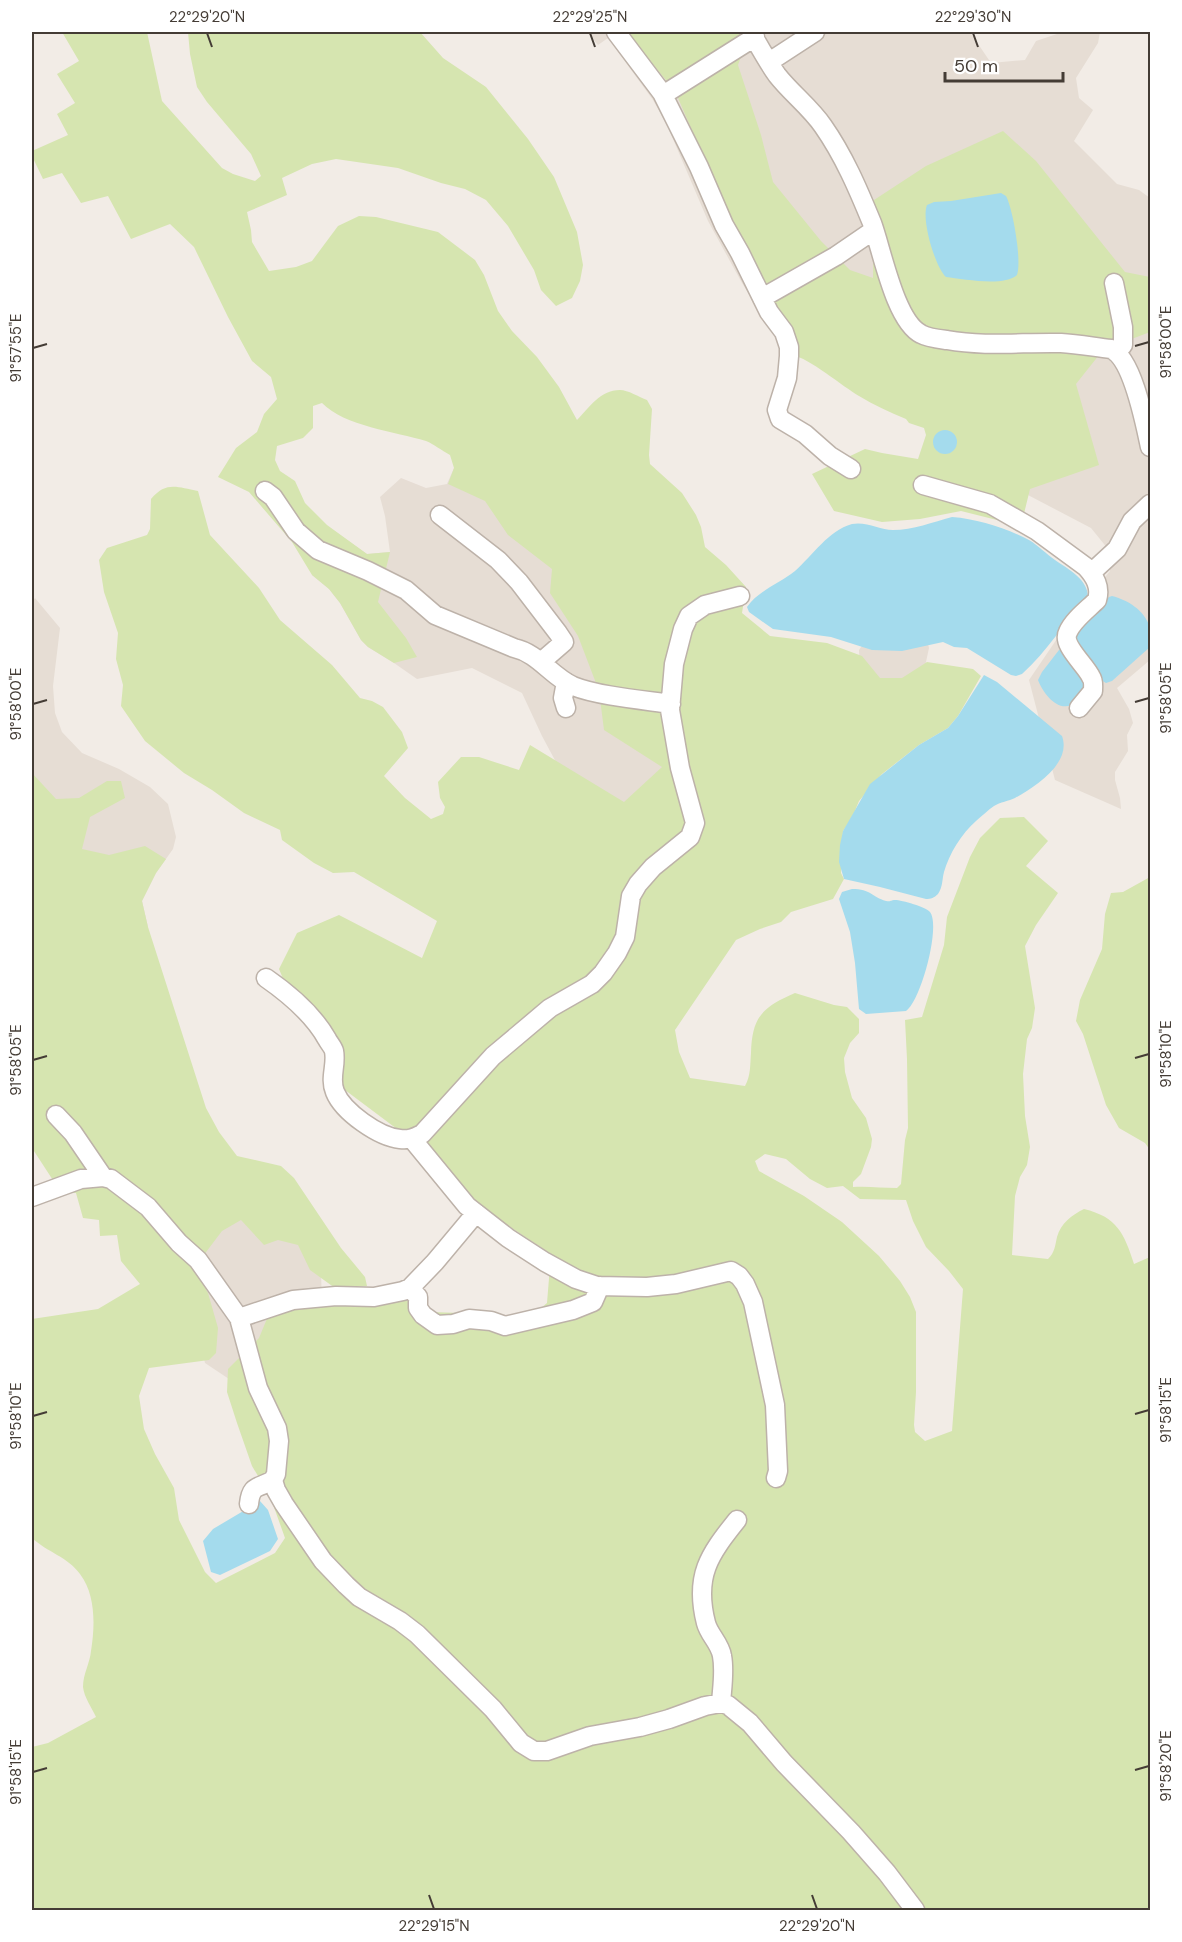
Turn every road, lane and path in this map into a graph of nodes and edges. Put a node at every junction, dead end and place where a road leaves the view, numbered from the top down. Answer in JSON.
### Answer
{"nodes":[{"id":1,"x":616,"y":32,"type":"edge"},
{"id":2,"x":814,"y":32,"type":"edge"},
{"id":3,"x":753,"y":34,"type":"edge"},
{"id":4,"x":768,"y":62,"type":"junction"},
{"id":5,"x":663,"y":95,"type":"junction"},
{"id":6,"x":874,"y":230,"type":"junction"},
{"id":7,"x":1114,"y":283,"type":"dead end"},
{"id":8,"x":762,"y":298,"type":"junction"},
{"id":9,"x":1117,"y":351,"type":"junction"},
{"id":10,"x":1150,"y":447,"type":"edge"},
{"id":11,"x":851,"y":469,"type":"dead end"},
{"id":12,"x":923,"y":484,"type":"dead end"},
{"id":13,"x":266,"y":491,"type":"dead end"},
{"id":14,"x":1150,"y":504,"type":"edge"},
{"id":15,"x":440,"y":515,"type":"dead end"},
{"id":16,"x":1091,"y":573,"type":"junction"},
{"id":17,"x":740,"y":596,"type":"dead end"},
{"id":18,"x":541,"y":662,"type":"junction"},
{"id":19,"x":566,"y":681,"type":"junction"},
{"id":20,"x":671,"y":704,"type":"junction"},
{"id":21,"x":566,"y":708,"type":"dead end"},
{"id":22,"x":1078,"y":708,"type":"dead end"},
{"id":23,"x":266,"y":978,"type":"dead end"},
{"id":24,"x":56,"y":1115,"type":"dead end"},
{"id":25,"x":412,"y":1139,"type":"junction"},
{"id":26,"x":103,"y":1177,"type":"junction"},
{"id":27,"x":32,"y":1197,"type":"edge"},
{"id":28,"x":476,"y":1213,"type":"junction"},
{"id":29,"x":600,"y":1286,"type":"junction"},
{"id":30,"x":410,"y":1288,"type":"junction"},
{"id":31,"x":239,"y":1318,"type":"junction"},
{"id":32,"x":776,"y":1478,"type":"dead end"},
{"id":33,"x":273,"y":1480,"type":"junction"},
{"id":34,"x":249,"y":1504,"type":"dead end"},
{"id":35,"x":737,"y":1520,"type":"dead end"},
{"id":36,"x":721,"y":1703,"type":"junction"},
{"id":37,"x":915,"y":1911,"type":"edge"}],
"edges":[{"from":1,"to":5,"type":"street"},
{"from":2,"to":4,"type":"street"},
{"from":3,"to":4,"type":"street"},
{"from":3,"to":5,"type":"street"},
{"from":4,"to":6,"type":"street"},
{"from":5,"to":8,"type":"street"},
{"from":6,"to":8,"type":"street"},
{"from":6,"to":9,"type":"street"},
{"from":7,"to":9,"type":"street"},
{"from":8,"to":11,"type":"street"},
{"from":9,"to":10,"type":"street"},
{"from":12,"to":16,"type":"street"},
{"from":13,"to":18,"type":"street"},
{"from":14,"to":16,"type":"street"},
{"from":15,"to":18,"type":"street"},
{"from":16,"to":22,"type":"street"},
{"from":17,"to":20,"type":"street"},
{"from":18,"to":19,"type":"street"},
{"from":19,"to":20,"type":"street"},
{"from":19,"to":21,"type":"street"},
{"from":20,"to":25,"type":"street"},
{"from":23,"to":25,"type":"street"},
{"from":24,"to":26,"type":"street"},
{"from":25,"to":28,"type":"street"},
{"from":26,"to":27,"type":"street"},
{"from":26,"to":31,"type":"street"},
{"from":28,"to":29,"type":"street"},
{"from":28,"to":30,"type":"street"},
{"from":29,"to":30,"type":"street"},
{"from":29,"to":32,"type":"street"},
{"from":30,"to":31,"type":"street"},
{"from":31,"to":33,"type":"street"},
{"from":33,"to":34,"type":"street"},
{"from":33,"to":36,"type":"street"},
{"from":35,"to":36,"type":"street"},
{"from":36,"to":37,"type":"street"}]}
